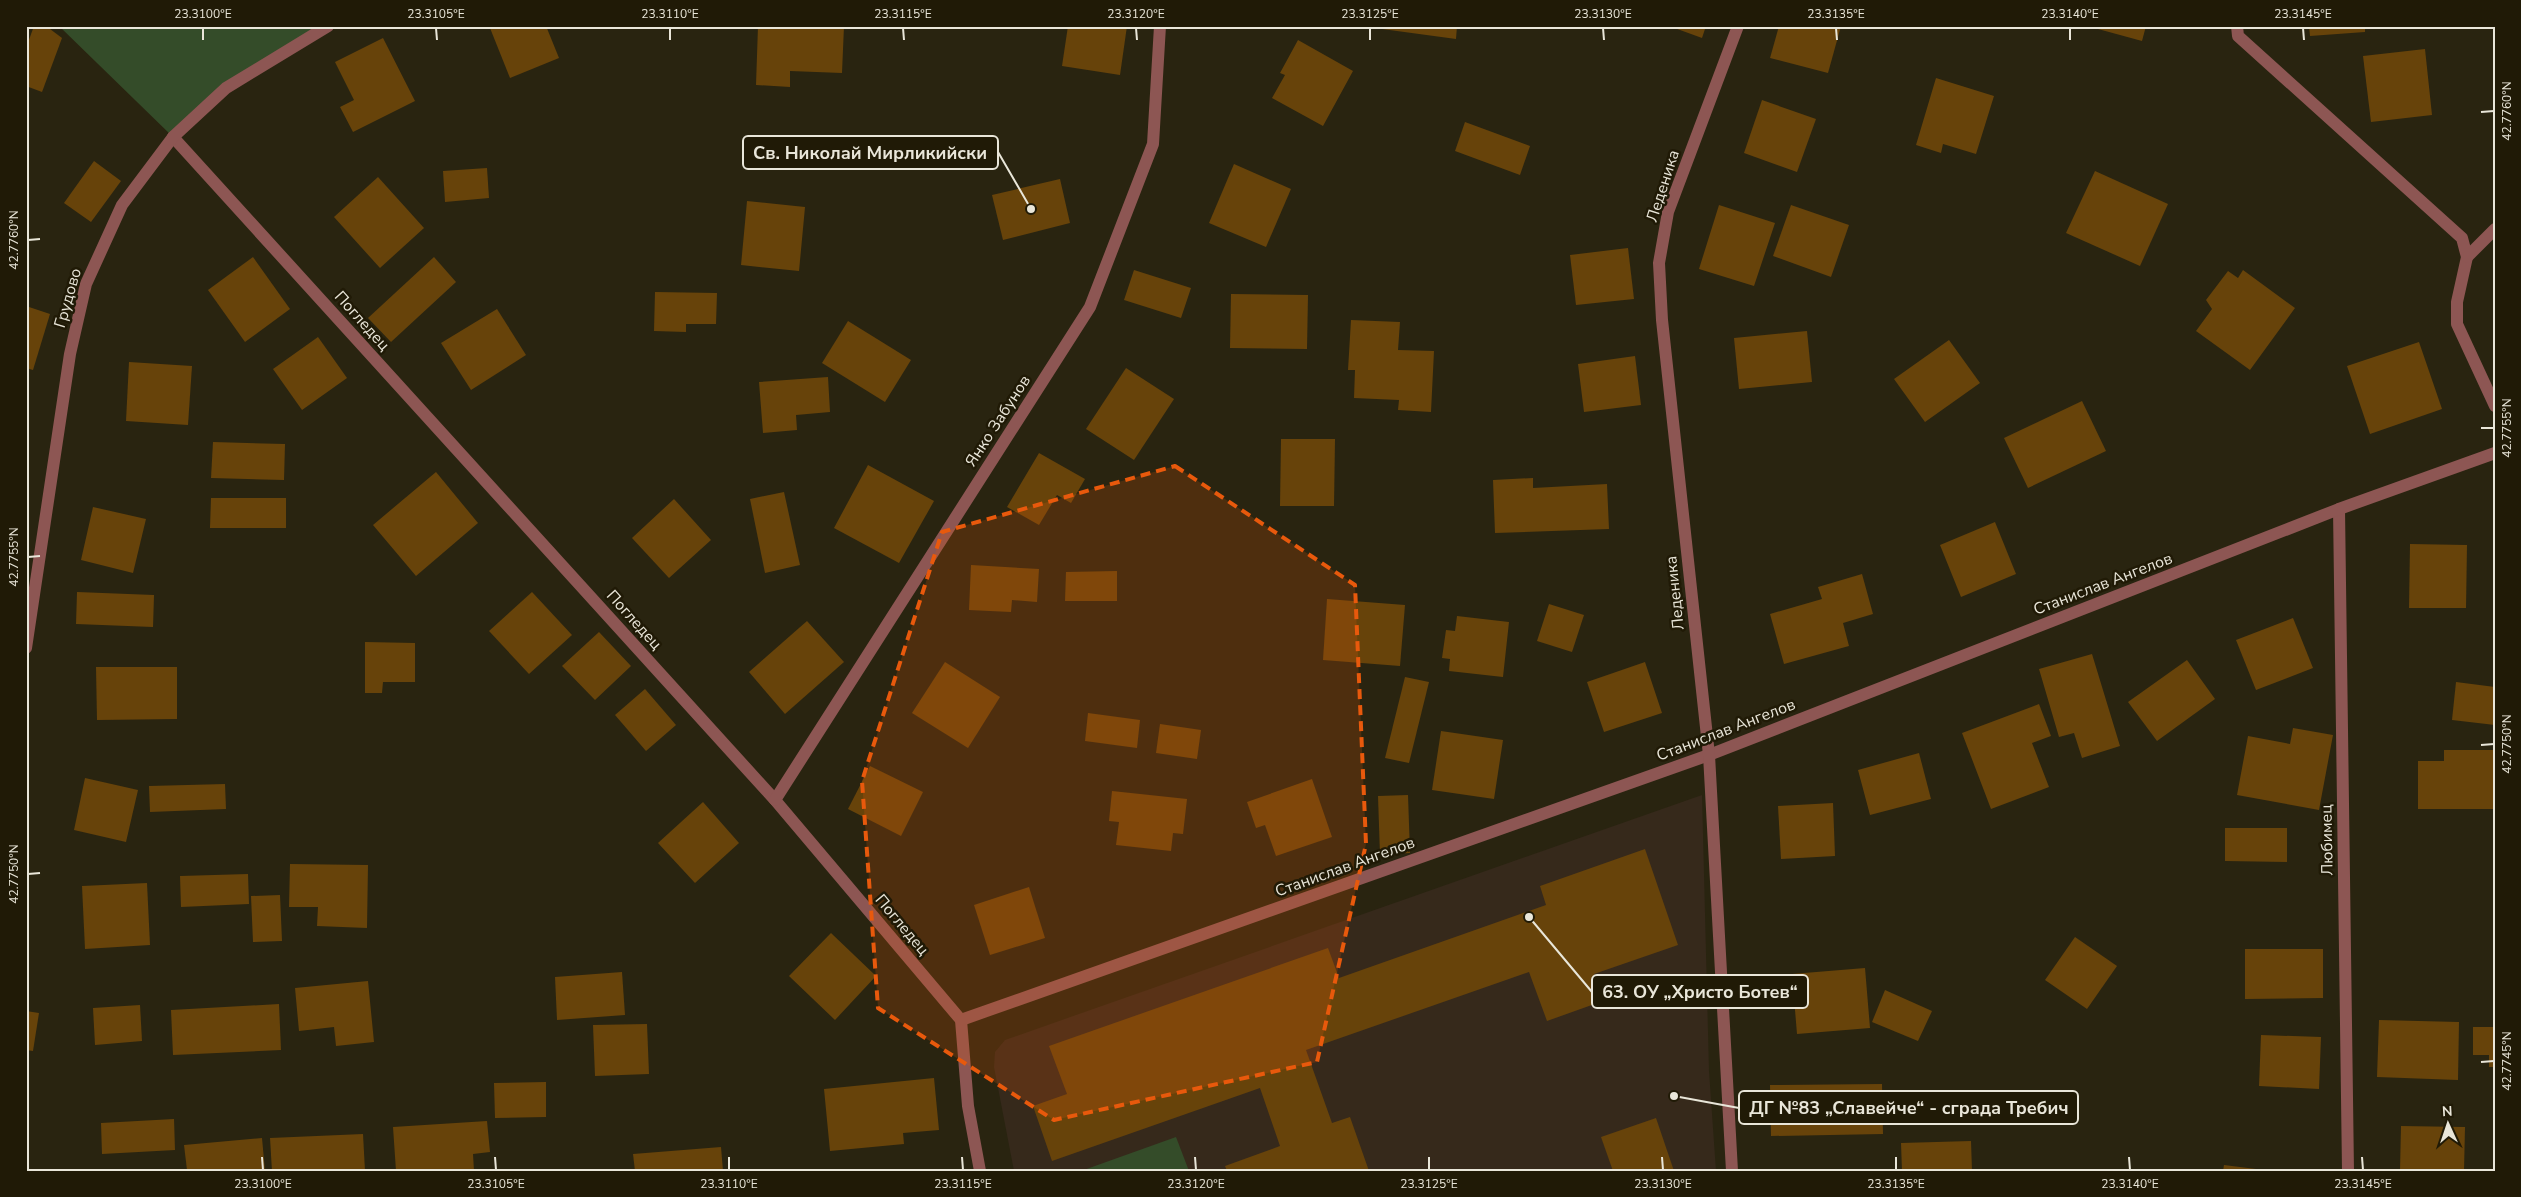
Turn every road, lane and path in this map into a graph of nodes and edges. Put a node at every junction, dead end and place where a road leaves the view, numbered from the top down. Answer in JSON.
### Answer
{"nodes":[{"id":1,"x":328,"y":26,"type":"edge"},
{"id":2,"x":1160,"y":26,"type":"edge"},
{"id":3,"x":1738,"y":26,"type":"edge"},
{"id":4,"x":2237,"y":26,"type":"edge"},
{"id":5,"x":173,"y":137,"type":"junction"},
{"id":6,"x":2495,"y":229,"type":"edge"},
{"id":7,"x":2467,"y":257,"type":"junction"},
{"id":8,"x":2495,"y":406,"type":"edge"},
{"id":9,"x":2495,"y":453,"type":"edge"},
{"id":10,"x":2339,"y":509,"type":"junction"},
{"id":11,"x":26,"y":648,"type":"edge"},
{"id":12,"x":1709,"y":754,"type":"junction"},
{"id":13,"x":775,"y":800,"type":"junction"},
{"id":14,"x":962,"y":1020,"type":"junction"},
{"id":15,"x":980,"y":1171,"type":"edge"},
{"id":16,"x":1732,"y":1171,"type":"edge"},
{"id":17,"x":2348,"y":1171,"type":"edge"}],
"edges":[{"from":1,"to":5,"type":"street","name":"Грудово"},
{"from":2,"to":13,"type":"street","name":"Янко Забунов"},
{"from":3,"to":12,"type":"street","name":"Леденика"},
{"from":4,"to":7,"type":"street"},
{"from":5,"to":11,"type":"street","name":"Грудово"},
{"from":5,"to":13,"type":"street","name":"Погледец"},
{"from":6,"to":7,"type":"street"},
{"from":7,"to":8,"type":"street"},
{"from":9,"to":10,"type":"street","name":"Станислав Ангелов"},
{"from":10,"to":12,"type":"street","name":"Станислав Ангелов"},
{"from":10,"to":17,"type":"street","name":"Любимец"},
{"from":12,"to":14,"type":"street","name":"Станислав Ангелов"},
{"from":12,"to":16,"type":"street","name":"Леденика"},
{"from":13,"to":14,"type":"street","name":"Погледец"},
{"from":14,"to":15,"type":"street"}]}
